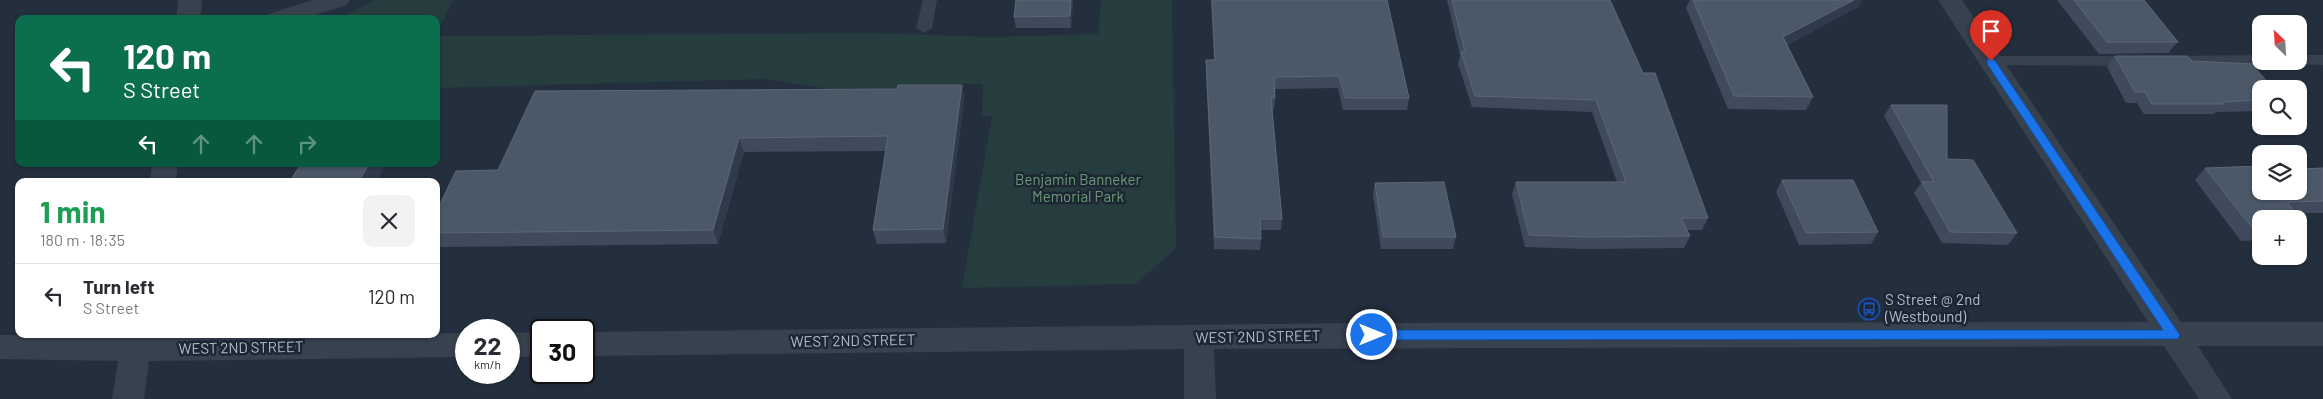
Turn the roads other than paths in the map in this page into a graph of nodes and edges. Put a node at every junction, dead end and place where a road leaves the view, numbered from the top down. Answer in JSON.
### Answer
{"nodes":[{"id":1,"x":190,"y":0,"type":"edge"},
{"id":2,"x":338,"y":0,"type":"edge"},
{"id":3,"x":930,"y":0,"type":"edge"},
{"id":4,"x":1950,"y":0,"type":"edge"},
{"id":5,"x":188,"y":15,"type":"edge"},
{"id":6,"x":290,"y":15,"type":"edge"},
{"id":7,"x":924,"y":28,"type":"dead end"},
{"id":8,"x":2252,"y":60,"type":"edge"},
{"id":9,"x":2308,"y":60,"type":"edge"},
{"id":10,"x":2323,"y":60,"type":"edge"},
{"id":11,"x":1991,"y":61,"type":"junction"},
{"id":12,"x":2323,"y":334,"type":"edge"},
{"id":13,"x":2174,"y":335,"type":"junction"},
{"id":14,"x":1199,"y":338,"type":"junction"},
{"id":15,"x":137,"y":341,"type":"edge"},
{"id":16,"x":595,"y":344,"type":"edge"},
{"id":17,"x":455,"y":345,"type":"edge"},
{"id":18,"x":0,"y":347,"type":"edge"},
{"id":19,"x":128,"y":399,"type":"edge"},
{"id":20,"x":1200,"y":399,"type":"edge"},
{"id":21,"x":2216,"y":399,"type":"edge"}],
"edges":[{"from":1,"to":5,"type":"street"},
{"from":2,"to":6,"type":"street"},
{"from":3,"to":7,"type":"lane"},
{"from":4,"to":11,"type":"street"},
{"from":8,"to":11,"type":"lane"},
{"from":9,"to":10,"type":"lane"},
{"from":11,"to":13,"type":"street"},
{"from":12,"to":13,"type":"street","name":"WEST 2ND STREET"},
{"from":13,"to":14,"type":"street","name":"WEST 2ND STREET"},
{"from":13,"to":21,"type":"street"},
{"from":14,"to":16,"type":"street","name":"WEST 2ND STREET"},
{"from":14,"to":20,"type":"street"},
{"from":15,"to":17,"type":"street","name":"WEST 2ND STREET"},
{"from":15,"to":18,"type":"street","name":"WEST 2ND STREET"},
{"from":15,"to":19,"type":"street"}]}
